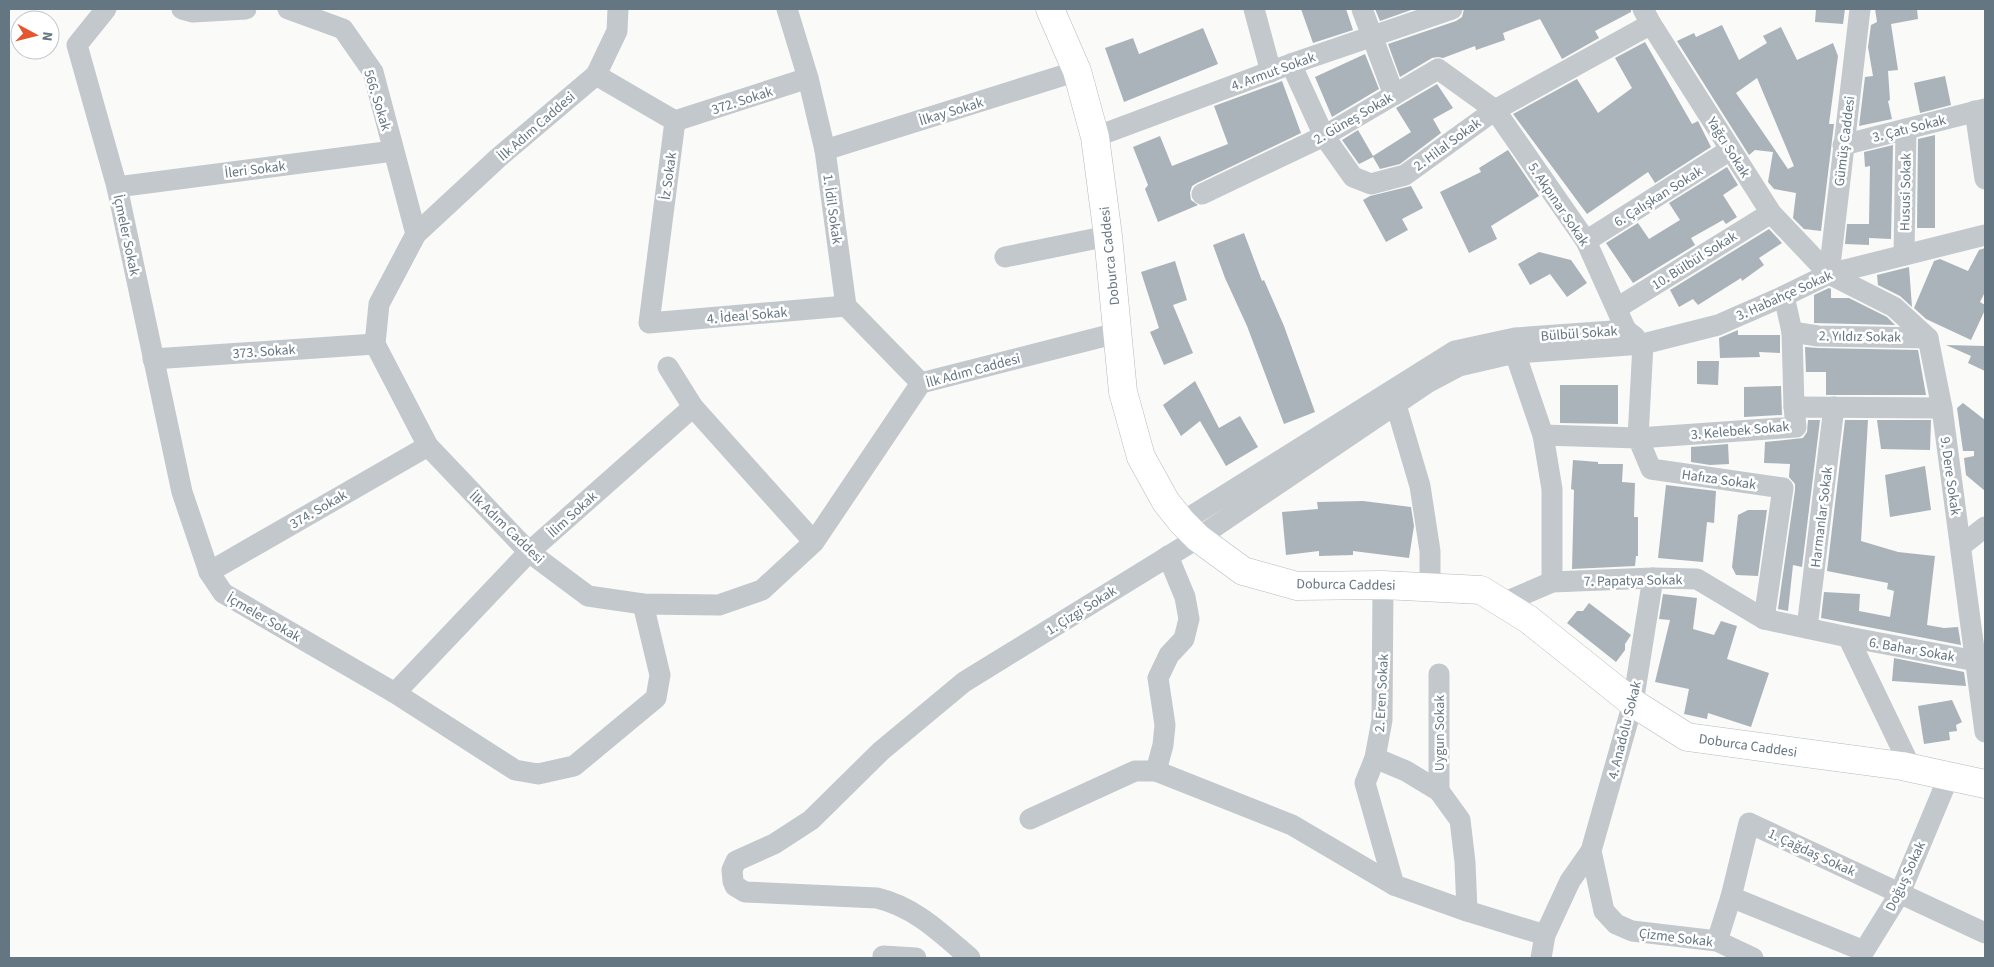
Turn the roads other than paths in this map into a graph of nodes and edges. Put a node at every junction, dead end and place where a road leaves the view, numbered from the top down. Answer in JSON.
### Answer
{"nodes":[{"id":1,"x":106,"y":9,"type":"edge"},
{"id":2,"x":182,"y":9,"type":"edge"},
{"id":3,"x":246,"y":9,"type":"edge"},
{"id":4,"x":288,"y":9,"type":"edge"},
{"id":5,"x":618,"y":9,"type":"edge"},
{"id":6,"x":787,"y":9,"type":"edge"},
{"id":7,"x":1050,"y":9,"type":"edge"},
{"id":8,"x":1254,"y":9,"type":"edge"},
{"id":9,"x":1362,"y":9,"type":"edge"},
{"id":10,"x":1452,"y":9,"type":"edge"},
{"id":11,"x":1860,"y":9,"type":"edge"},
{"id":12,"x":1647,"y":16,"type":"edge"},
{"id":13,"x":1371,"y":36,"type":"junction"},
{"id":14,"x":1291,"y":64,"type":"junction"},
{"id":15,"x":1077,"y":71,"type":"junction"},
{"id":16,"x":1270,"y":72,"type":"junction"},
{"id":17,"x":596,"y":75,"type":"junction"},
{"id":18,"x":808,"y":78,"type":"junction"},
{"id":19,"x":1394,"y":95,"type":"junction"},
{"id":20,"x":1495,"y":110,"type":"junction"},
{"id":21,"x":1980,"y":110,"type":"edge"},
{"id":22,"x":675,"y":121,"type":"junction"},
{"id":23,"x":1906,"y":129,"type":"junction"},
{"id":24,"x":1324,"y":136,"type":"junction"},
{"id":25,"x":1095,"y":137,"type":"junction"},
{"id":26,"x":1843,"y":145,"type":"junction"},
{"id":27,"x":825,"y":150,"type":"junction"},
{"id":28,"x":1730,"y":150,"type":"junction"},
{"id":29,"x":394,"y":152,"type":"junction"},
{"id":30,"x":1985,"y":179,"type":"edge"},
{"id":31,"x":117,"y":187,"type":"junction"},
{"id":32,"x":1202,"y":194,"type":"dead end"},
{"id":33,"x":1771,"y":213,"type":"junction"},
{"id":34,"x":416,"y":234,"type":"junction"},
{"id":35,"x":1985,"y":235,"type":"edge"},
{"id":36,"x":1108,"y":236,"type":"junction"},
{"id":37,"x":1586,"y":241,"type":"junction"},
{"id":38,"x":1904,"y":255,"type":"junction"},
{"id":39,"x":1005,"y":257,"type":"dead end"},
{"id":40,"x":1829,"y":274,"type":"junction"},
{"id":41,"x":1784,"y":296,"type":"junction"},
{"id":42,"x":846,"y":306,"type":"junction"},
{"id":43,"x":1617,"y":308,"type":"junction"},
{"id":44,"x":648,"y":323,"type":"joint"},
{"id":45,"x":1626,"y":330,"type":"junction"},
{"id":46,"x":1792,"y":332,"type":"junction"},
{"id":47,"x":1117,"y":333,"type":"junction"},
{"id":48,"x":1928,"y":338,"type":"junction"},
{"id":49,"x":375,"y":344,"type":"junction"},
{"id":50,"x":1643,"y":344,"type":"junction"},
{"id":51,"x":1514,"y":353,"type":"junction"},
{"id":52,"x":153,"y":359,"type":"junction"},
{"id":53,"x":668,"y":367,"type":"dead end"},
{"id":54,"x":921,"y":383,"type":"junction"},
{"id":55,"x":1391,"y":399,"type":"junction"},
{"id":56,"x":693,"y":406,"type":"junction"},
{"id":57,"x":1834,"y":406,"type":"junction"},
{"id":58,"x":1794,"y":407,"type":"junction"},
{"id":59,"x":1942,"y":408,"type":"junction"},
{"id":60,"x":1543,"y":435,"type":"junction"},
{"id":61,"x":1638,"y":438,"type":"junction"},
{"id":62,"x":428,"y":446,"type":"junction"},
{"id":63,"x":1985,"y":527,"type":"edge"},
{"id":64,"x":1190,"y":530,"type":"junction"},
{"id":65,"x":814,"y":542,"type":"junction"},
{"id":66,"x":1961,"y":546,"type":"junction"},
{"id":67,"x":529,"y":552,"type":"junction"},
{"id":68,"x":1168,"y":556,"type":"junction"},
{"id":69,"x":209,"y":572,"type":"junction"},
{"id":70,"x":1653,"y":578,"type":"junction"},
{"id":71,"x":1552,"y":582,"type":"junction"},
{"id":72,"x":1383,"y":585,"type":"junction"},
{"id":73,"x":1430,"y":586,"type":"junction"},
{"id":74,"x":1504,"y":603,"type":"junction"},
{"id":75,"x":643,"y":604,"type":"junction"},
{"id":76,"x":1764,"y":619,"type":"junction"},
{"id":77,"x":1807,"y":628,"type":"junction"},
{"id":78,"x":1848,"y":637,"type":"junction"},
{"id":79,"x":1976,"y":661,"type":"junction"},
{"id":80,"x":1439,"y":674,"type":"dead end"},
{"id":81,"x":395,"y":693,"type":"junction"},
{"id":82,"x":1633,"y":703,"type":"junction"},
{"id":83,"x":1984,"y":718,"type":"edge"},
{"id":84,"x":1374,"y":758,"type":"junction"},
{"id":85,"x":1911,"y":768,"type":"junction"},
{"id":86,"x":1156,"y":771,"type":"junction"},
{"id":87,"x":1949,"y":776,"type":"junction"},
{"id":88,"x":1985,"y":784,"type":"edge"},
{"id":89,"x":1439,"y":791,"type":"junction"},
{"id":90,"x":1030,"y":819,"type":"dead end"},
{"id":91,"x":1591,"y":851,"type":"junction"},
{"id":92,"x":1394,"y":885,"type":"junction"},
{"id":93,"x":1900,"y":892,"type":"junction"},
{"id":94,"x":1731,"y":897,"type":"junction"},
{"id":95,"x":1467,"y":911,"type":"junction"},
{"id":96,"x":1985,"y":933,"type":"edge"},
{"id":97,"x":1545,"y":935,"type":"junction"},
{"id":98,"x":1717,"y":941,"type":"junction"},
{"id":99,"x":883,"y":956,"type":"dead end"},
{"id":100,"x":916,"y":958,"type":"edge"},
{"id":101,"x":970,"y":958,"type":"edge"},
{"id":102,"x":1542,"y":958,"type":"edge"},
{"id":103,"x":1753,"y":958,"type":"edge"}],
"edges":[{"from":1,"to":31,"type":"street","name":"İçmeler Sokak"},
{"from":2,"to":3,"type":"street"},
{"from":4,"to":29,"type":"street","name":"566. Sokak"},
{"from":5,"to":17,"type":"street","name":"İlk Adım Caddesi"},
{"from":6,"to":18,"type":"street","name":"1. İdil Sokak"},
{"from":7,"to":15,"type":"main road","name":"Doburca Caddesi"},
{"from":8,"to":16,"type":"street"},
{"from":9,"to":13,"type":"street"},
{"from":10,"to":13,"type":"street","name":"4. Armut Sokak"},
{"from":11,"to":26,"type":"street","name":"Gümüş Caddesi"},
{"from":12,"to":20,"type":"street","name":"2. Hilal Sokak"},
{"from":12,"to":28,"type":"street","name":"Yağcı Sokak"},
{"from":13,"to":14,"type":"street","name":"4. Armut Sokak"},
{"from":13,"to":19,"type":"street"},
{"from":14,"to":16,"type":"street","name":"4. Armut Sokak"},
{"from":14,"to":24,"type":"street","name":"2. Hilal Sokak"},
{"from":15,"to":25,"type":"main road","name":"Doburca Caddesi"},
{"from":15,"to":27,"type":"street","name":"İlkay Sokak"},
{"from":16,"to":25,"type":"street","name":"4. Armut Sokak"},
{"from":17,"to":22,"type":"street"},
{"from":17,"to":34,"type":"street","name":"İlk Adım Caddesi"},
{"from":18,"to":22,"type":"street","name":"372. Sokak"},
{"from":18,"to":27,"type":"street","name":"1. İdil Sokak"},
{"from":19,"to":20,"type":"street","name":"2. Güneş Sokak"},
{"from":19,"to":24,"type":"street","name":"2. Güneş Sokak"},
{"from":20,"to":24,"type":"street","name":"2. Hilal Sokak"},
{"from":20,"to":37,"type":"street","name":"5. Akpınar Sokak"},
{"from":21,"to":23,"type":"street","name":"3. Çatı Sokak"},
{"from":21,"to":30,"type":"street","name":"3. Çatı Sokak"},
{"from":22,"to":44,"type":"street","name":"İz Sokak"},
{"from":23,"to":26,"type":"street","name":"3. Çatı Sokak"},
{"from":23,"to":38,"type":"street","name":"Hususi Sokak"},
{"from":24,"to":32,"type":"street","name":"2. Güneş Sokak"},
{"from":25,"to":36,"type":"main road","name":"Doburca Caddesi"},
{"from":26,"to":40,"type":"street","name":"Gümüş Caddesi"},
{"from":27,"to":42,"type":"street","name":"1. İdil Sokak"},
{"from":28,"to":33,"type":"street","name":"Yağcı Sokak"},
{"from":28,"to":37,"type":"street","name":"6. Çalışkan Sokak"},
{"from":29,"to":31,"type":"street","name":"İleri Sokak"},
{"from":29,"to":34,"type":"street","name":"566. Sokak"},
{"from":31,"to":52,"type":"street","name":"İçmeler Sokak"},
{"from":33,"to":40,"type":"street","name":"Yağcı Sokak"},
{"from":33,"to":43,"type":"street","name":"10. Bülbül Sokak"},
{"from":34,"to":49,"type":"street","name":"İlk Adım Caddesi"},
{"from":35,"to":38,"type":"street","name":"3. Habahçe Sokak"},
{"from":36,"to":39,"type":"street"},
{"from":36,"to":47,"type":"main road","name":"Doburca Caddesi"},
{"from":37,"to":43,"type":"street","name":"5. Akpınar Sokak"},
{"from":38,"to":40,"type":"street","name":"3. Habahçe Sokak"},
{"from":40,"to":41,"type":"street","name":"3. Habahçe Sokak"},
{"from":40,"to":48,"type":"street"},
{"from":41,"to":46,"type":"street"},
{"from":41,"to":50,"type":"street","name":"3. Habahçe Sokak"},
{"from":42,"to":44,"type":"street","name":"4. İdeal Sokak"},
{"from":42,"to":54,"type":"street"},
{"from":43,"to":45,"type":"street","name":"5. Akpınar Sokak"},
{"from":45,"to":50,"type":"street","name":"Bülbül Sokak"},
{"from":45,"to":55,"type":"street","name":"Bülbül Sokak"},
{"from":46,"to":48,"type":"street","name":"2. Yıldız Sokak"},
{"from":46,"to":58,"type":"street"},
{"from":47,"to":54,"type":"street","name":"İlk Adım Caddesi"},
{"from":47,"to":64,"type":"main road","name":"Doburca Caddesi"},
{"from":48,"to":59,"type":"street","name":"9. Dere Sokak"},
{"from":49,"to":52,"type":"street","name":"373. Sokak"},
{"from":49,"to":62,"type":"street","name":"İlk Adım Caddesi"},
{"from":50,"to":51,"type":"street","name":"Bülbül Sokak"},
{"from":50,"to":61,"type":"street"},
{"from":51,"to":55,"type":"street","name":"Bülbül Sokak"},
{"from":51,"to":60,"type":"street"},
{"from":52,"to":69,"type":"street","name":"İçmeler Sokak"},
{"from":53,"to":56,"type":"street"},
{"from":54,"to":65,"type":"street","name":"İlk Adım Caddesi"},
{"from":55,"to":64,"type":"street","name":"Bülbül Sokak"},
{"from":55,"to":73,"type":"street"},
{"from":56,"to":65,"type":"street"},
{"from":56,"to":67,"type":"street","name":"İlim Sokak"},
{"from":57,"to":58,"type":"street","name":"3. Kelebek Sokak"},
{"from":57,"to":59,"type":"street","name":"3. Kelebek Sokak"},
{"from":57,"to":77,"type":"street","name":"Harmanlar Sokak"},
{"from":58,"to":61,"type":"street","name":"3. Kelebek Sokak"},
{"from":59,"to":66,"type":"street","name":"9. Dere Sokak"},
{"from":60,"to":61,"type":"street"},
{"from":60,"to":71,"type":"street"},
{"from":61,"to":76,"type":"street","name":"Hafıza Sokak"},
{"from":62,"to":67,"type":"street","name":"İlk Adım Caddesi"},
{"from":62,"to":69,"type":"street","name":"374. Sokak"},
{"from":63,"to":66,"type":"street"},
{"from":64,"to":68,"type":"street","name":"1. Çizgi Sokak"},
{"from":64,"to":72,"type":"main road","name":"Doburca Caddesi"},
{"from":65,"to":75,"type":"street","name":"İlk Adım Caddesi"},
{"from":66,"to":79,"type":"street","name":"9. Dere Sokak"},
{"from":67,"to":75,"type":"street","name":"İlk Adım Caddesi"},
{"from":67,"to":81,"type":"street","name":"İlim Sokak"},
{"from":68,"to":86,"type":"street"},
{"from":68,"to":101,"type":"street","name":"1. Çizgi Sokak"},
{"from":69,"to":81,"type":"street","name":"İçmeler Sokak"},
{"from":70,"to":71,"type":"street","name":"7. Papatya Sokak"},
{"from":70,"to":76,"type":"street","name":"7. Papatya Sokak"},
{"from":70,"to":82,"type":"street","name":"4. Anadolu Sokak"},
{"from":71,"to":74,"type":"street","name":"7. Papatya Sokak"},
{"from":72,"to":73,"type":"main road","name":"Doburca Caddesi"},
{"from":72,"to":84,"type":"street","name":"2. Eren Sokak"},
{"from":73,"to":74,"type":"main road","name":"Doburca Caddesi"},
{"from":74,"to":82,"type":"main road","name":"Doburca Caddesi"},
{"from":75,"to":81,"type":"street","name":"İçmeler Sokak"},
{"from":76,"to":77,"type":"street","name":"7. Papatya Sokak"},
{"from":77,"to":78,"type":"street","name":"7. Papatya Sokak"},
{"from":78,"to":79,"type":"street","name":"6. Bahar Sokak"},
{"from":78,"to":85,"type":"street"},
{"from":79,"to":83,"type":"street","name":"9. Dere Sokak"},
{"from":80,"to":89,"type":"street","name":"Uygun Sokak"},
{"from":82,"to":85,"type":"main road","name":"Doburca Caddesi"},
{"from":82,"to":91,"type":"street","name":"4. Anadolu Sokak"},
{"from":84,"to":89,"type":"street"},
{"from":84,"to":92,"type":"street","name":"2. Eren Sokak"},
{"from":85,"to":87,"type":"main road","name":"Doburca Caddesi"},
{"from":86,"to":90,"type":"street"},
{"from":86,"to":92,"type":"street"},
{"from":87,"to":88,"type":"main road","name":"Doburca Caddesi"},
{"from":87,"to":93,"type":"street","name":"Doğuş Sokak"},
{"from":89,"to":95,"type":"street"},
{"from":91,"to":97,"type":"street"},
{"from":91,"to":98,"type":"street","name":"Çizme Sokak"},
{"from":92,"to":95,"type":"street"},
{"from":93,"to":94,"type":"street","name":"Doğuş Sokak"},
{"from":93,"to":94,"type":"street","name":"1. Çağdaş Sokak"},
{"from":93,"to":96,"type":"street","name":"1. Çağdaş Sokak"},
{"from":94,"to":98,"type":"street","name":"1. Çağdaş Sokak"},
{"from":95,"to":97,"type":"street"},
{"from":97,"to":102,"type":"street"},
{"from":98,"to":103,"type":"street","name":"Çizme Sokak"},
{"from":99,"to":100,"type":"street"}]}
